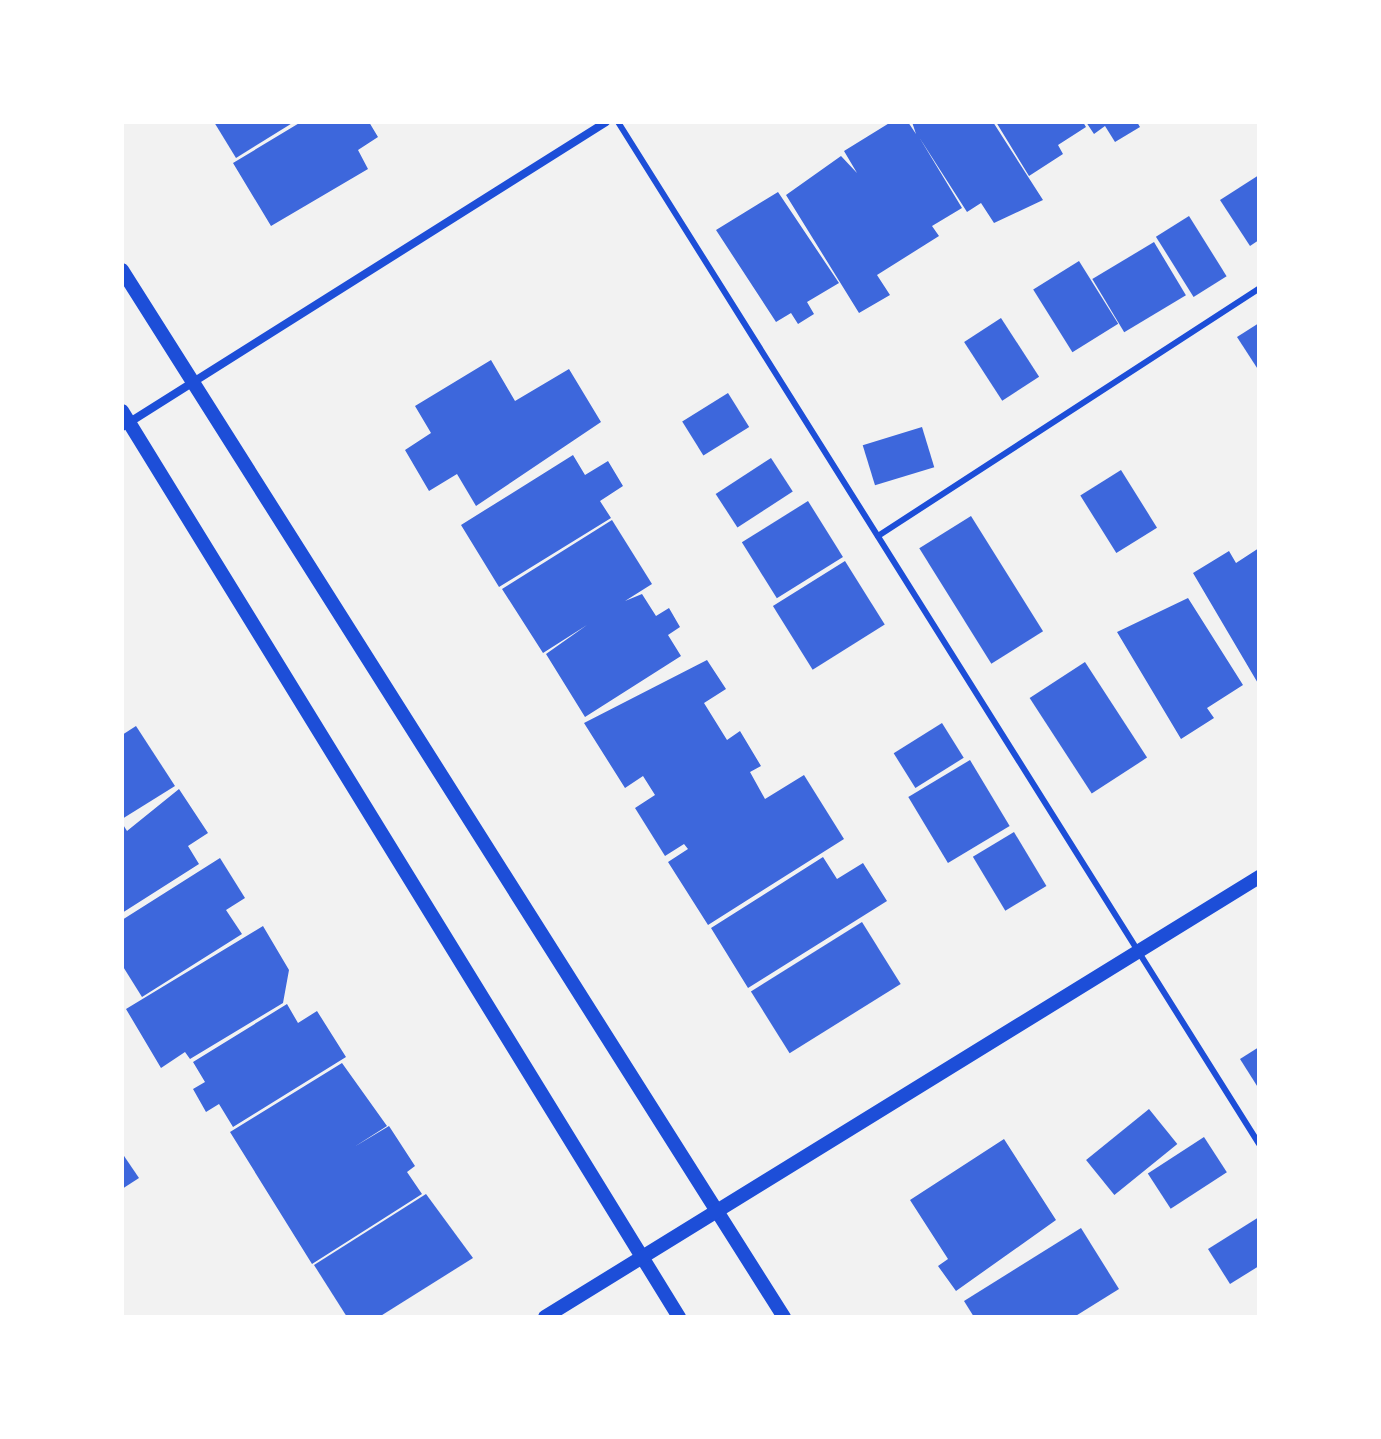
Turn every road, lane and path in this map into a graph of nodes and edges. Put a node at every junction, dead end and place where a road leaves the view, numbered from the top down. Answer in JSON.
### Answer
{"nodes":[{"id":1,"x":606,"y":122,"type":"edge"},
{"id":2,"x":618,"y":122,"type":"edge"},
{"id":3,"x":122,"y":270,"type":"edge"},
{"id":4,"x":1259,"y":289,"type":"edge"},
{"id":5,"x":192,"y":382,"type":"junction"},
{"id":6,"x":124,"y":420,"type":"edge"},
{"id":7,"x":878,"y":536,"type":"junction"},
{"id":8,"x":1259,"y":877,"type":"edge"},
{"id":9,"x":1140,"y":954,"type":"junction"},
{"id":10,"x":1259,"y":1144,"type":"edge"},
{"id":11,"x":717,"y":1212,"type":"junction"},
{"id":12,"x":642,"y":1258,"type":"junction"},
{"id":13,"x":545,"y":1317,"type":"edge"},
{"id":14,"x":679,"y":1317,"type":"edge"},
{"id":15,"x":784,"y":1317,"type":"edge"}],
"edges":[{"from":1,"to":5,"type":"street"},
{"from":2,"to":7,"type":"lane"},
{"from":3,"to":5,"type":"street"},
{"from":4,"to":7,"type":"lane"},
{"from":5,"to":6,"type":"street"},
{"from":5,"to":11,"type":"street"},
{"from":6,"to":12,"type":"street"},
{"from":7,"to":9,"type":"lane"},
{"from":8,"to":9,"type":"street"},
{"from":9,"to":10,"type":"lane"},
{"from":9,"to":11,"type":"street"},
{"from":11,"to":12,"type":"street"},
{"from":11,"to":15,"type":"street"},
{"from":12,"to":13,"type":"street"},
{"from":12,"to":14,"type":"street"}]}
